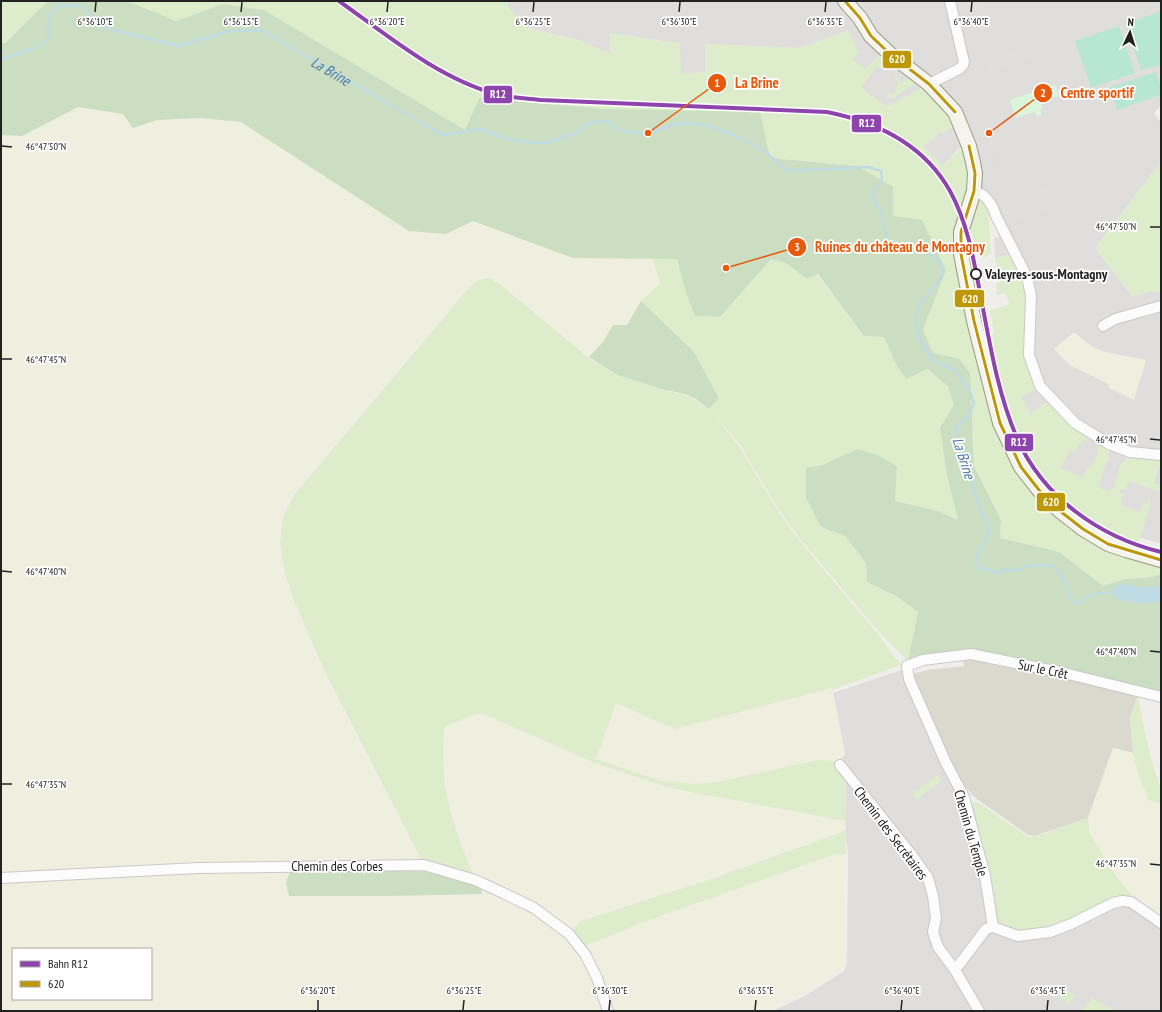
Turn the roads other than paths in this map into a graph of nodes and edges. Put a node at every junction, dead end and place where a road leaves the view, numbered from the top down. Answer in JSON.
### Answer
{"nodes":[{"id":1,"x":845,"y":1,"type":"edge"},
{"id":2,"x":950,"y":1,"type":"edge"},
{"id":3,"x":929,"y":84,"type":"junction"},
{"id":4,"x":974,"y":191,"type":"junction"},
{"id":5,"x":1161,"y":306,"type":"edge"},
{"id":6,"x":1103,"y":326,"type":"dead end"},
{"id":7,"x":1161,"y":455,"type":"edge"},
{"id":8,"x":1161,"y":560,"type":"edge"},
{"id":9,"x":907,"y":666,"type":"joint"},
{"id":10,"x":1161,"y":697,"type":"edge"},
{"id":11,"x":840,"y":765,"type":"dead end"},
{"id":12,"x":1,"y":878,"type":"edge"},
{"id":13,"x":1161,"y":923,"type":"edge"},
{"id":14,"x":993,"y":927,"type":"junction"},
{"id":15,"x":956,"y":970,"type":"junction"},
{"id":16,"x":608,"y":1011,"type":"edge"},
{"id":17,"x":979,"y":1011,"type":"edge"}],
"edges":[{"from":1,"to":3,"type":"street"},
{"from":2,"to":3,"type":"street"},
{"from":3,"to":4,"type":"street"},
{"from":4,"to":7,"type":"street"},
{"from":4,"to":8,"type":"street"},
{"from":5,"to":6,"type":"street"},
{"from":9,"to":10,"type":"street","name":"Sur le Crêt"},
{"from":9,"to":14,"type":"street","name":"Chemin du Temple"},
{"from":11,"to":15,"type":"street","name":"Chemin des Secrétaires"},
{"from":12,"to":16,"type":"street","name":"Chemin des Corbes"},
{"from":13,"to":14,"type":"street"},
{"from":14,"to":15,"type":"street"},
{"from":15,"to":17,"type":"street","name":"Chemin des Secrétaires"}]}
